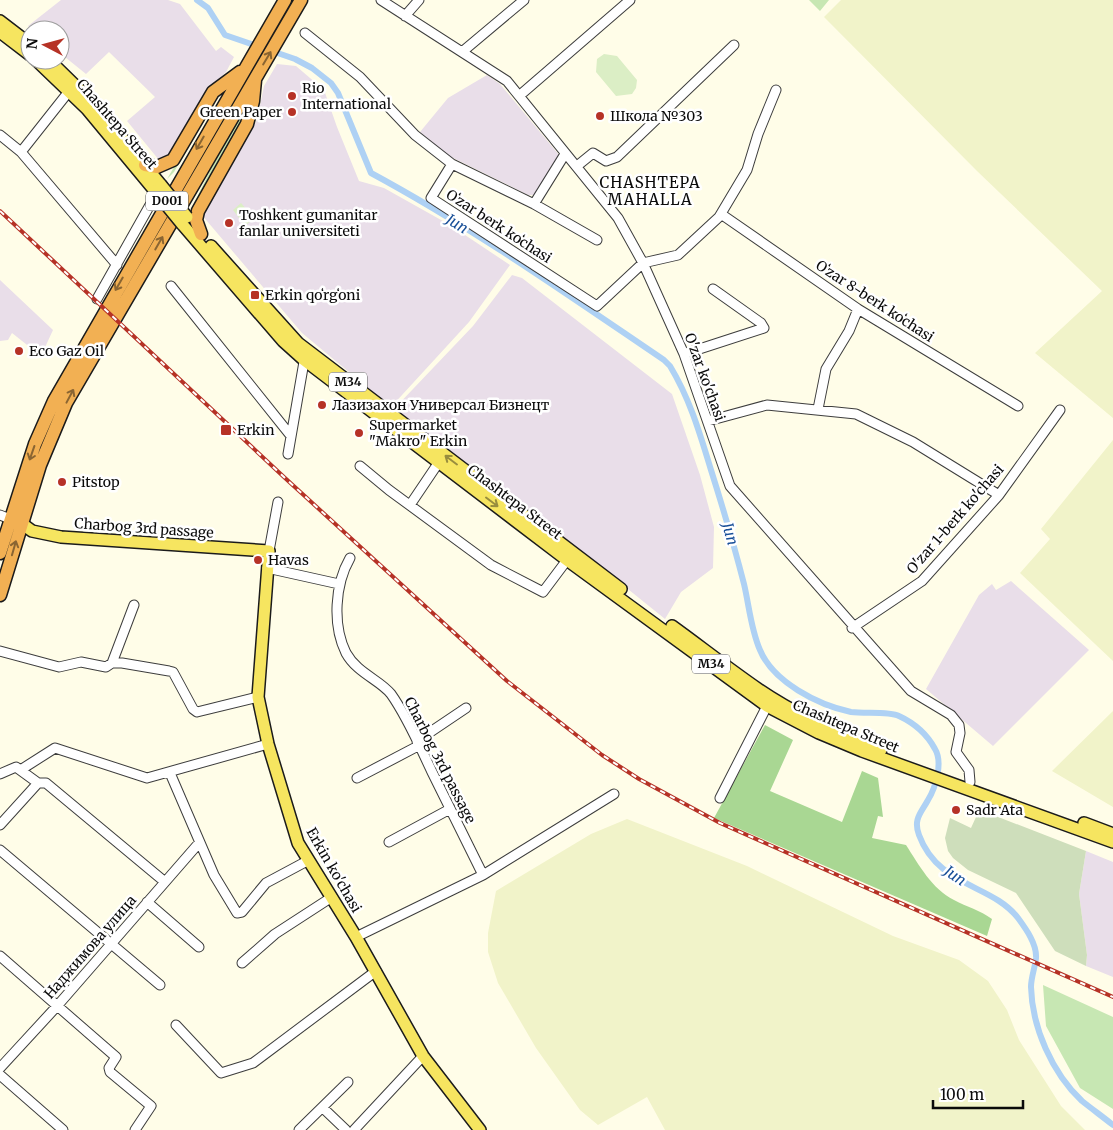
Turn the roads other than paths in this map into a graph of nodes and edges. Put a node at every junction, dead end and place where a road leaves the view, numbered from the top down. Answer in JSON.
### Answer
{"nodes":[{"id":1,"x":285,"y":0,"type":"edge"},
{"id":2,"x":301,"y":0,"type":"edge"},
{"id":3,"x":381,"y":0,"type":"edge"},
{"id":4,"x":524,"y":0,"type":"edge"},
{"id":5,"x":630,"y":0,"type":"edge"},
{"id":6,"x":417,"y":1,"type":"edge"},
{"id":7,"x":405,"y":16,"type":"junction"},
{"id":8,"x":0,"y":21,"type":"edge"},
{"id":9,"x":0,"y":32,"type":"edge"},
{"id":10,"x":304,"y":33,"type":"dead end"},
{"id":11,"x":20,"y":36,"type":"edge"},
{"id":12,"x":734,"y":44,"type":"dead end"},
{"id":13,"x":20,"y":47,"type":"edge"},
{"id":14,"x":462,"y":52,"type":"junction"},
{"id":15,"x":47,"y":70,"type":"edge"},
{"id":16,"x":59,"y":70,"type":"edge"},
{"id":17,"x":242,"y":71,"type":"junction"},
{"id":18,"x":255,"y":78,"type":"junction"},
{"id":19,"x":70,"y":90,"type":"junction"},
{"id":20,"x":776,"y":90,"type":"dead end"},
{"id":21,"x":519,"y":96,"type":"junction"},
{"id":22,"x":0,"y":135,"type":"edge"},
{"id":23,"x":22,"y":152,"type":"junction"},
{"id":24,"x":565,"y":154,"type":"junction"},
{"id":25,"x":172,"y":160,"type":"junction"},
{"id":26,"x":452,"y":164,"type":"junction"},
{"id":27,"x":145,"y":166,"type":"junction"},
{"id":28,"x":577,"y":166,"type":"junction"},
{"id":29,"x":157,"y":187,"type":"junction"},
{"id":30,"x":534,"y":204,"type":"junction"},
{"id":31,"x":150,"y":205,"type":"dead end"},
{"id":32,"x":721,"y":214,"type":"junction"},
{"id":33,"x":185,"y":220,"type":"junction"},
{"id":34,"x":201,"y":234,"type":"junction"},
{"id":35,"x":597,"y":240,"type":"dead end"},
{"id":36,"x":643,"y":263,"type":"junction"},
{"id":37,"x":117,"y":265,"type":"junction"},
{"id":38,"x":171,"y":286,"type":"dead end"},
{"id":39,"x":713,"y":289,"type":"dead end"},
{"id":40,"x":97,"y":299,"type":"dead end"},
{"id":41,"x":858,"y":309,"type":"junction"},
{"id":42,"x":684,"y":354,"type":"junction"},
{"id":43,"x":305,"y":355,"type":"junction"},
{"id":44,"x":1018,"y":406,"type":"dead end"},
{"id":45,"x":818,"y":409,"type":"junction"},
{"id":46,"x":1060,"y":410,"type":"dead end"},
{"id":47,"x":708,"y":421,"type":"junction"},
{"id":48,"x":291,"y":436,"type":"junction"},
{"id":49,"x":288,"y":454,"type":"dead end"},
{"id":50,"x":439,"y":462,"type":"junction"},
{"id":51,"x":360,"y":466,"type":"dead end"},
{"id":52,"x":999,"y":495,"type":"junction"},
{"id":53,"x":278,"y":502,"type":"dead end"},
{"id":54,"x":410,"y":505,"type":"junction"},
{"id":55,"x":10,"y":519,"type":"edge"},
{"id":56,"x":529,"y":525,"type":"junction"},
{"id":57,"x":269,"y":551,"type":"junction"},
{"id":58,"x":0,"y":553,"type":"edge"},
{"id":59,"x":350,"y":558,"type":"dead end"},
{"id":60,"x":567,"y":560,"type":"junction"},
{"id":61,"x":267,"y":568,"type":"junction"},
{"id":62,"x":339,"y":584,"type":"junction"},
{"id":63,"x":0,"y":594,"type":"edge"},
{"id":64,"x":134,"y":605,"type":"dead end"},
{"id":65,"x":852,"y":628,"type":"junction"},
{"id":66,"x":0,"y":651,"type":"edge"},
{"id":67,"x":112,"y":663,"type":"junction"},
{"id":68,"x":258,"y":698,"type":"junction"},
{"id":69,"x":767,"y":706,"type":"junction"},
{"id":70,"x":466,"y":708,"type":"dead end"},
{"id":71,"x":417,"y":741,"type":"junction"},
{"id":72,"x":268,"y":744,"type":"junction"},
{"id":73,"x":914,"y":766,"type":"junction"},
{"id":74,"x":22,"y":769,"type":"junction"},
{"id":75,"x":170,"y":773,"type":"junction"},
{"id":76,"x":0,"y":774,"type":"edge"},
{"id":77,"x":357,"y":778,"type":"dead end"},
{"id":78,"x":962,"y":782,"type":"junction"},
{"id":79,"x":38,"y":783,"type":"junction"},
{"id":80,"x":614,"y":794,"type":"dead end"},
{"id":81,"x":720,"y":798,"type":"dead end"},
{"id":82,"x":1022,"y":805,"type":"junction"},
{"id":83,"x":450,"y":808,"type":"junction"},
{"id":84,"x":0,"y":825,"type":"edge"},
{"id":85,"x":1113,"y":834,"type":"edge"},
{"id":86,"x":389,"y":842,"type":"dead end"},
{"id":87,"x":1113,"y":842,"type":"edge"},
{"id":88,"x":199,"y":843,"type":"junction"},
{"id":89,"x":0,"y":850,"type":"edge"},
{"id":90,"x":308,"y":860,"type":"junction"},
{"id":91,"x":483,"y":875,"type":"junction"},
{"id":92,"x":165,"y":882,"type":"junction"},
{"id":93,"x":332,"y":897,"type":"junction"},
{"id":94,"x":148,"y":902,"type":"junction"},
{"id":95,"x":356,"y":936,"type":"junction"},
{"id":96,"x":110,"y":944,"type":"junction"},
{"id":97,"x":198,"y":947,"type":"dead end"},
{"id":98,"x":0,"y":956,"type":"edge"},
{"id":99,"x":242,"y":963,"type":"dead end"},
{"id":100,"x":376,"y":971,"type":"junction"},
{"id":101,"x":160,"y":985,"type":"dead end"},
{"id":102,"x":58,"y":1005,"type":"junction"},
{"id":103,"x":176,"y":1025,"type":"dead end"},
{"id":104,"x":423,"y":1056,"type":"junction"},
{"id":105,"x":0,"y":1068,"type":"edge"},
{"id":106,"x":0,"y":1075,"type":"edge"},
{"id":107,"x":348,"y":1082,"type":"dead end"},
{"id":108,"x":322,"y":1108,"type":"junction"},
{"id":109,"x":63,"y":1130,"type":"edge"},
{"id":110,"x":135,"y":1130,"type":"edge"},
{"id":111,"x":299,"y":1130,"type":"edge"},
{"id":112,"x":346,"y":1130,"type":"edge"},
{"id":113,"x":354,"y":1130,"type":"edge"},
{"id":114,"x":480,"y":1130,"type":"edge"}],
"edges":[{"from":1,"to":17,"type":"highway","number":"D001"},
{"from":18,"to":2,"type":"highway","one_way":true},
{"from":3,"to":7,"type":"street","name":"O'zar ko'chasi"},
{"from":4,"to":14,"type":"street"},
{"from":5,"to":21,"type":"street"},
{"from":6,"to":7,"type":"street"},
{"from":7,"to":14,"type":"street","name":"O'zar ko'chasi"},
{"from":8,"to":11,"type":"main road"},
{"from":9,"to":13,"type":"main road"},
{"from":10,"to":26,"type":"street"},
{"from":12,"to":28,"type":"street"},
{"from":14,"to":21,"type":"street","name":"O'zar ko'chasi"},
{"from":15,"to":19,"type":"main road","name":"Chashtepa Street"},
{"from":16,"to":27,"type":"main road","name":"Chashtepa Street"},
{"from":17,"to":25,"type":"highway"},
{"from":17,"to":55,"type":"highway","number":"D001","one_way":true},
{"from":18,"to":34,"type":"highway"},
{"from":55,"to":18,"type":"highway","number":"D001","one_way":true},
{"from":19,"to":23,"type":"street"},
{"from":19,"to":29,"type":"main road","name":"Chashtepa Street"},
{"from":20,"to":32,"type":"street"},
{"from":21,"to":24,"type":"street","name":"O'zar ko'chasi"},
{"from":22,"to":23,"type":"street"},
{"from":23,"to":37,"type":"street"},
{"from":24,"to":28,"type":"street","name":"O'zar ko'chasi"},
{"from":24,"to":30,"type":"street"},
{"from":25,"to":27,"type":"highway"},
{"from":25,"to":29,"type":"highway"},
{"from":26,"to":30,"type":"street"},
{"from":26,"to":36,"type":"street","name":"Oʻzar berk koʻchasi"},
{"from":27,"to":29,"type":"main road","name":"Chashtepa Street"},
{"from":28,"to":36,"type":"street","name":"O'zar ko'chasi"},
{"from":29,"to":33,"type":"main road","name":"Chashtepa Street","number":"M34","bridge":true},
{"from":30,"to":35,"type":"street"},
{"from":31,"to":37,"type":"street"},
{"from":32,"to":36,"type":"street"},
{"from":32,"to":41,"type":"street","name":"Oʻzar 8-berk koʻchasi"},
{"from":33,"to":34,"type":"main road","name":"Chashtepa Street","number":"M34"},
{"from":33,"to":43,"type":"main road","name":"Chashtepa Street","number":"M34"},
{"from":34,"to":43,"type":"main road","name":"Chashtepa Street","number":"M34"},
{"from":36,"to":42,"type":"street","name":"O'zar ko'chasi"},
{"from":37,"to":40,"type":"street"},
{"from":38,"to":48,"type":"street"},
{"from":39,"to":42,"type":"street"},
{"from":41,"to":44,"type":"street","name":"Oʻzar 8-berk koʻchasi"},
{"from":41,"to":45,"type":"street"},
{"from":42,"to":47,"type":"street","name":"O'zar ko'chasi"},
{"from":43,"to":48,"type":"street"},
{"from":43,"to":50,"type":"main road","name":"Chashtepa Street","number":"M34"},
{"from":56,"to":43,"type":"main road","name":"Chashtepa Street","number":"M34","one_way":true},
{"from":45,"to":47,"type":"street"},
{"from":45,"to":52,"type":"street"},
{"from":46,"to":52,"type":"street","name":"O'zar 1-berk ko'chasi"},
{"from":47,"to":65,"type":"street","name":"O'zar ko'chasi"},
{"from":48,"to":49,"type":"street"},
{"from":50,"to":54,"type":"street"},
{"from":50,"to":56,"type":"main road","name":"Chashtepa Street","number":"M34","one_way":true},
{"from":51,"to":54,"type":"street"},
{"from":52,"to":65,"type":"street","name":"O'zar 1-berk ko'chasi"},
{"from":53,"to":57,"type":"street","name":"Erkin ko'chasi"},
{"from":54,"to":60,"type":"street"},
{"from":55,"to":57,"type":"main road","name":"Charbog 3rd passage"},
{"from":55,"to":58,"type":"highway","number":"D001"},
{"from":63,"to":55,"type":"highway","number":"D001","one_way":true},
{"from":56,"to":60,"type":"main road","name":"Chashtepa Street","number":"M34"},
{"from":56,"to":73,"type":"main road","name":"Chashtepa Street","number":"M34"},
{"from":57,"to":61,"type":"main road","name":"Erkin ko'chasi"},
{"from":59,"to":62,"type":"street","name":"Chаrbog 3rd passage"},
{"from":60,"to":69,"type":"main road","name":"Chashtepa Street","number":"M34"},
{"from":61,"to":62,"type":"street"},
{"from":61,"to":68,"type":"main road","name":"Erkin ko'chasi"},
{"from":62,"to":71,"type":"street","name":"Chаrbog 3rd passage"},
{"from":64,"to":67,"type":"street"},
{"from":65,"to":78,"type":"street","name":"O'zar ko'chasi"},
{"from":66,"to":67,"type":"street"},
{"from":67,"to":68,"type":"street"},
{"from":68,"to":72,"type":"main road","name":"Erkin ko'chasi"},
{"from":69,"to":73,"type":"main road","name":"Chashtepa Street","number":"M34"},
{"from":69,"to":81,"type":"street"},
{"from":70,"to":71,"type":"street"},
{"from":71,"to":77,"type":"street"},
{"from":71,"to":83,"type":"street","name":"Chаrbog 3rd passage"},
{"from":72,"to":75,"type":"street"},
{"from":72,"to":90,"type":"main road","name":"Erkin ko'chasi"},
{"from":73,"to":78,"type":"main road","name":"Chashtepa Street","number":"M34"},
{"from":74,"to":75,"type":"street"},
{"from":74,"to":76,"type":"street"},
{"from":74,"to":79,"type":"street"},
{"from":75,"to":88,"type":"street"},
{"from":78,"to":82,"type":"main road","name":"Chashtepa Street","number":"M34"},
{"from":79,"to":84,"type":"street"},
{"from":79,"to":92,"type":"street"},
{"from":80,"to":91,"type":"street"},
{"from":82,"to":85,"type":"main road","number":"M34"},
{"from":82,"to":87,"type":"main road","number":"M34"},
{"from":83,"to":86,"type":"street"},
{"from":83,"to":91,"type":"street","name":"Chаrbog 3rd passage"},
{"from":88,"to":90,"type":"street"},
{"from":88,"to":92,"type":"street","name":"Наджимова улица"},
{"from":89,"to":96,"type":"street"},
{"from":90,"to":93,"type":"main road","name":"Erkin ko'chasi"},
{"from":91,"to":95,"type":"street"},
{"from":92,"to":94,"type":"street","name":"Наджимова улица"},
{"from":93,"to":95,"type":"main road","name":"Erkin ko'chasi"},
{"from":93,"to":99,"type":"street"},
{"from":94,"to":96,"type":"street","name":"Наджимова улица"},
{"from":94,"to":97,"type":"street"},
{"from":95,"to":100,"type":"main road","name":"Erkin ko'chasi"},
{"from":96,"to":101,"type":"street"},
{"from":96,"to":102,"type":"street","name":"Наджимова улица"},
{"from":98,"to":102,"type":"street"},
{"from":100,"to":103,"type":"street"},
{"from":100,"to":104,"type":"main road","name":"Erkin ko'chasi"},
{"from":102,"to":105,"type":"street","name":"Наджимова улица"},
{"from":102,"to":110,"type":"street"},
{"from":104,"to":113,"type":"street"},
{"from":104,"to":114,"type":"main road","name":"Erkin ko'chasi"},
{"from":106,"to":109,"type":"street"},
{"from":107,"to":108,"type":"street"},
{"from":108,"to":111,"type":"street"},
{"from":108,"to":112,"type":"street"}]}
